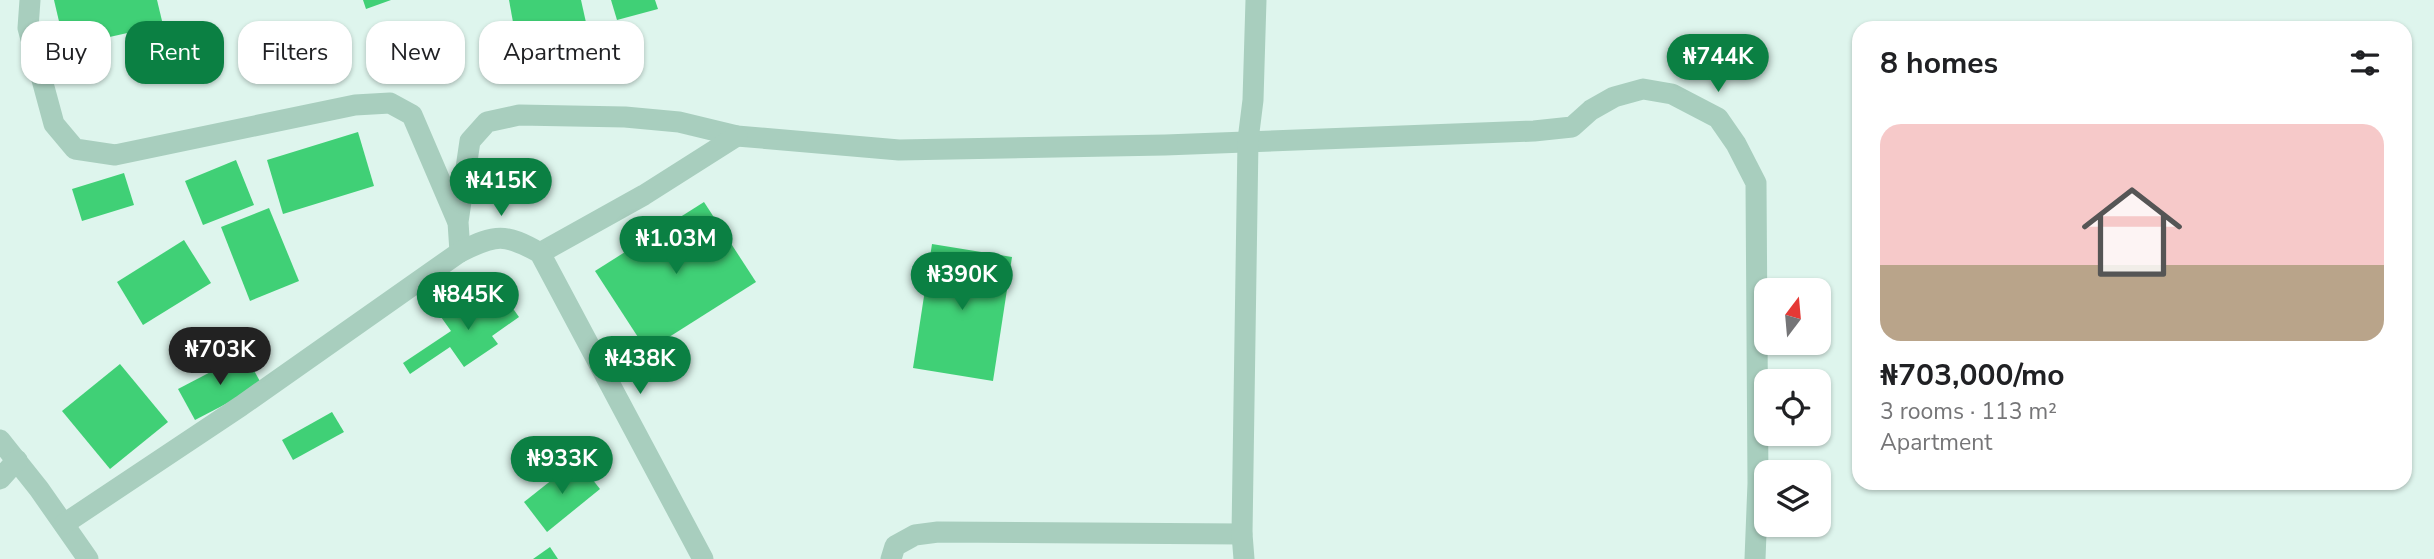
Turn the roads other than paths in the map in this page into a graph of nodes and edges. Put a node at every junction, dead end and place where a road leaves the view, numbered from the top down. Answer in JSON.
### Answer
{"nodes":[{"id":1,"x":30,"y":0,"type":"edge"},
{"id":2,"x":1256,"y":0,"type":"edge"},
{"id":3,"x":737,"y":136,"type":"junction"},
{"id":4,"x":1248,"y":140,"type":"junction"},
{"id":5,"x":458,"y":222,"type":"junction"},
{"id":6,"x":460,"y":252,"type":"junction"},
{"id":7,"x":540,"y":253,"type":"junction"},
{"id":8,"x":0,"y":440,"type":"edge"},
{"id":9,"x":17,"y":460,"type":"junction"},
{"id":10,"x":0,"y":479,"type":"edge"},
{"id":11,"x":64,"y":524,"type":"junction"},
{"id":12,"x":1242,"y":534,"type":"junction"},
{"id":13,"x":88,"y":559,"type":"edge"},
{"id":14,"x":703,"y":559,"type":"edge"},
{"id":15,"x":891,"y":559,"type":"edge"},
{"id":16,"x":1244,"y":559,"type":"edge"},
{"id":17,"x":1755,"y":559,"type":"edge"}],
"edges":[{"from":1,"to":5,"type":"street"},
{"from":2,"to":4,"type":"street"},
{"from":3,"to":4,"type":"street"},
{"from":3,"to":5,"type":"street"},
{"from":3,"to":7,"type":"street"},
{"from":4,"to":12,"type":"street"},
{"from":4,"to":17,"type":"street"},
{"from":5,"to":6,"type":"street"},
{"from":6,"to":7,"type":"street"},
{"from":6,"to":11,"type":"street"},
{"from":7,"to":14,"type":"street"},
{"from":8,"to":9,"type":"street"},
{"from":9,"to":10,"type":"street"},
{"from":9,"to":11,"type":"street"},
{"from":11,"to":13,"type":"street"},
{"from":12,"to":15,"type":"street"},
{"from":12,"to":16,"type":"street"}]}
